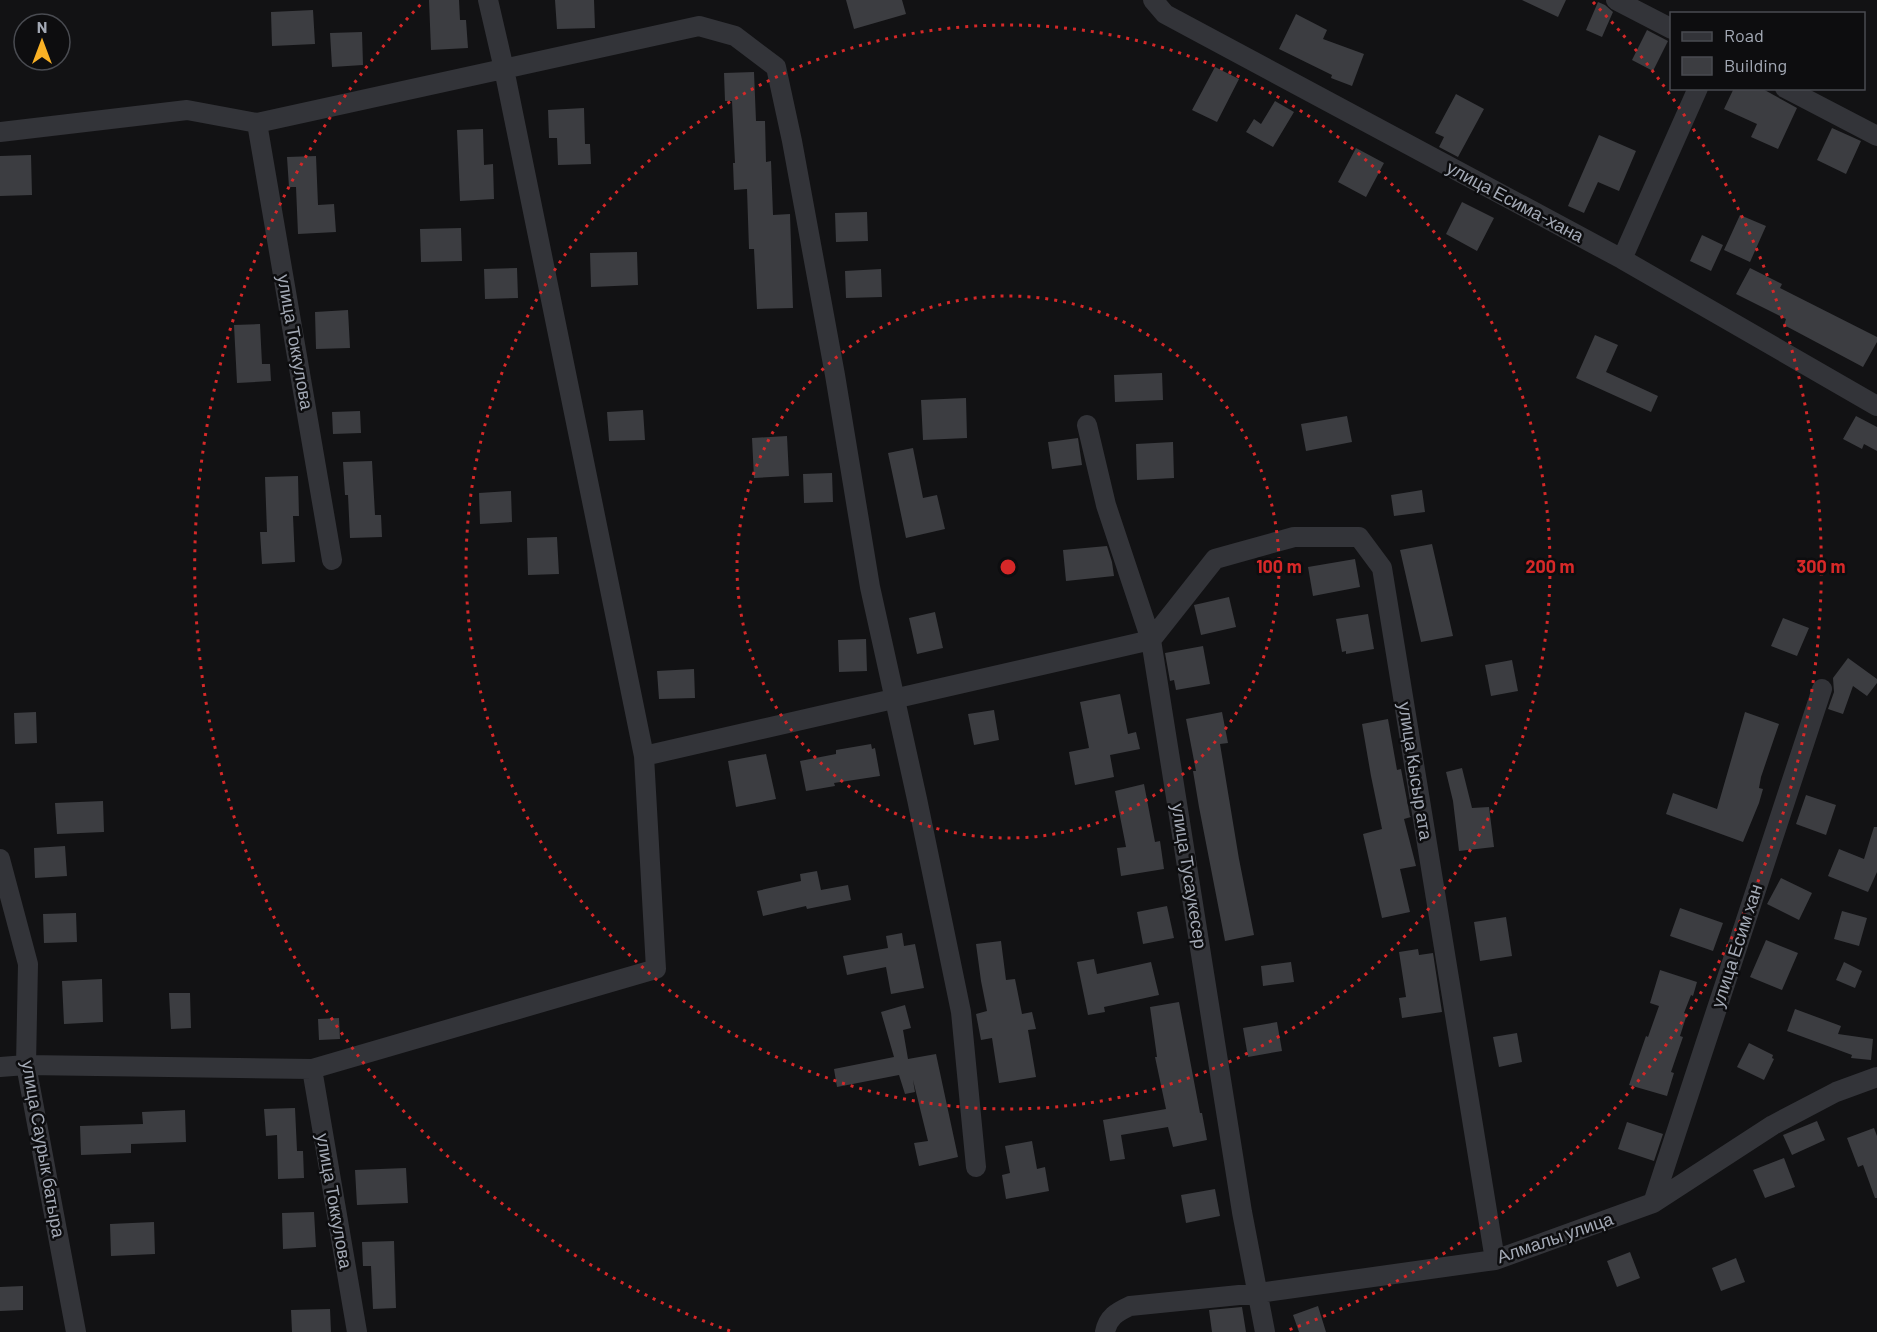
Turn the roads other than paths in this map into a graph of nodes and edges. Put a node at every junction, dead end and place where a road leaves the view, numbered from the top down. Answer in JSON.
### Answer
{"nodes":[{"id":1,"x":488,"y":0,"type":"edge"},
{"id":2,"x":1153,"y":0,"type":"edge"},
{"id":3,"x":1616,"y":0,"type":"edge"},
{"id":4,"x":1670,"y":28,"type":"edge"},
{"id":5,"x":504,"y":69,"type":"junction"},
{"id":6,"x":1697,"y":90,"type":"edge"},
{"id":7,"x":1789,"y":90,"type":"edge"},
{"id":8,"x":257,"y":123,"type":"junction"},
{"id":9,"x":0,"y":132,"type":"edge"},
{"id":10,"x":1877,"y":136,"type":"edge"},
{"id":11,"x":1622,"y":259,"type":"junction"},
{"id":12,"x":1877,"y":406,"type":"edge"},
{"id":13,"x":1087,"y":425,"type":"dead end"},
{"id":14,"x":332,"y":560,"type":"dead end"},
{"id":15,"x":1151,"y":640,"type":"junction"},
{"id":16,"x":1822,"y":689,"type":"dead end"},
{"id":17,"x":895,"y":699,"type":"junction"},
{"id":18,"x":644,"y":756,"type":"junction"},
{"id":19,"x":0,"y":859,"type":"edge"},
{"id":20,"x":26,"y":1065,"type":"junction"},
{"id":21,"x":0,"y":1067,"type":"edge"},
{"id":22,"x":312,"y":1069,"type":"junction"},
{"id":23,"x":1877,"y":1077,"type":"edge"},
{"id":24,"x":976,"y":1167,"type":"dead end"},
{"id":25,"x":1653,"y":1203,"type":"junction"},
{"id":26,"x":1495,"y":1260,"type":"junction"},
{"id":27,"x":1259,"y":1293,"type":"junction"},
{"id":28,"x":76,"y":1332,"type":"edge"},
{"id":29,"x":357,"y":1332,"type":"edge"},
{"id":30,"x":1105,"y":1332,"type":"edge"},
{"id":31,"x":1265,"y":1332,"type":"edge"}],
"edges":[{"from":1,"to":5,"type":"street"},
{"from":2,"to":11,"type":"street","name":"улица Есима-хана"},
{"from":3,"to":4,"type":"street"},
{"from":5,"to":8,"type":"street"},
{"from":5,"to":17,"type":"street"},
{"from":5,"to":18,"type":"street"},
{"from":6,"to":11,"type":"street"},
{"from":7,"to":10,"type":"street"},
{"from":8,"to":9,"type":"street"},
{"from":8,"to":14,"type":"street","name":"улица Токкулова"},
{"from":11,"to":12,"type":"street","name":"улица Есима-хана"},
{"from":13,"to":15,"type":"street","name":"улица Тусаукесер"},
{"from":15,"to":17,"type":"street"},
{"from":15,"to":26,"type":"street","name":"улица Кысыр ата"},
{"from":15,"to":27,"type":"street","name":"улица Тусаукесер"},
{"from":16,"to":25,"type":"street","name":"улица Есим хан"},
{"from":17,"to":18,"type":"street"},
{"from":17,"to":24,"type":"street"},
{"from":18,"to":22,"type":"street"},
{"from":19,"to":20,"type":"street","name":"улица Саурык батыра"},
{"from":20,"to":21,"type":"street"},
{"from":20,"to":22,"type":"street"},
{"from":20,"to":28,"type":"street","name":"улица Саурык батыра"},
{"from":22,"to":29,"type":"street","name":"улица Токкулова"},
{"from":23,"to":25,"type":"street","name":"Алмалы улица"},
{"from":25,"to":26,"type":"street","name":"Алмалы улица"},
{"from":26,"to":27,"type":"street","name":"Алмалы улица"},
{"from":27,"to":30,"type":"street","name":"Алмалы улица"},
{"from":27,"to":31,"type":"street","name":"улица Тусаукесер"}]}
